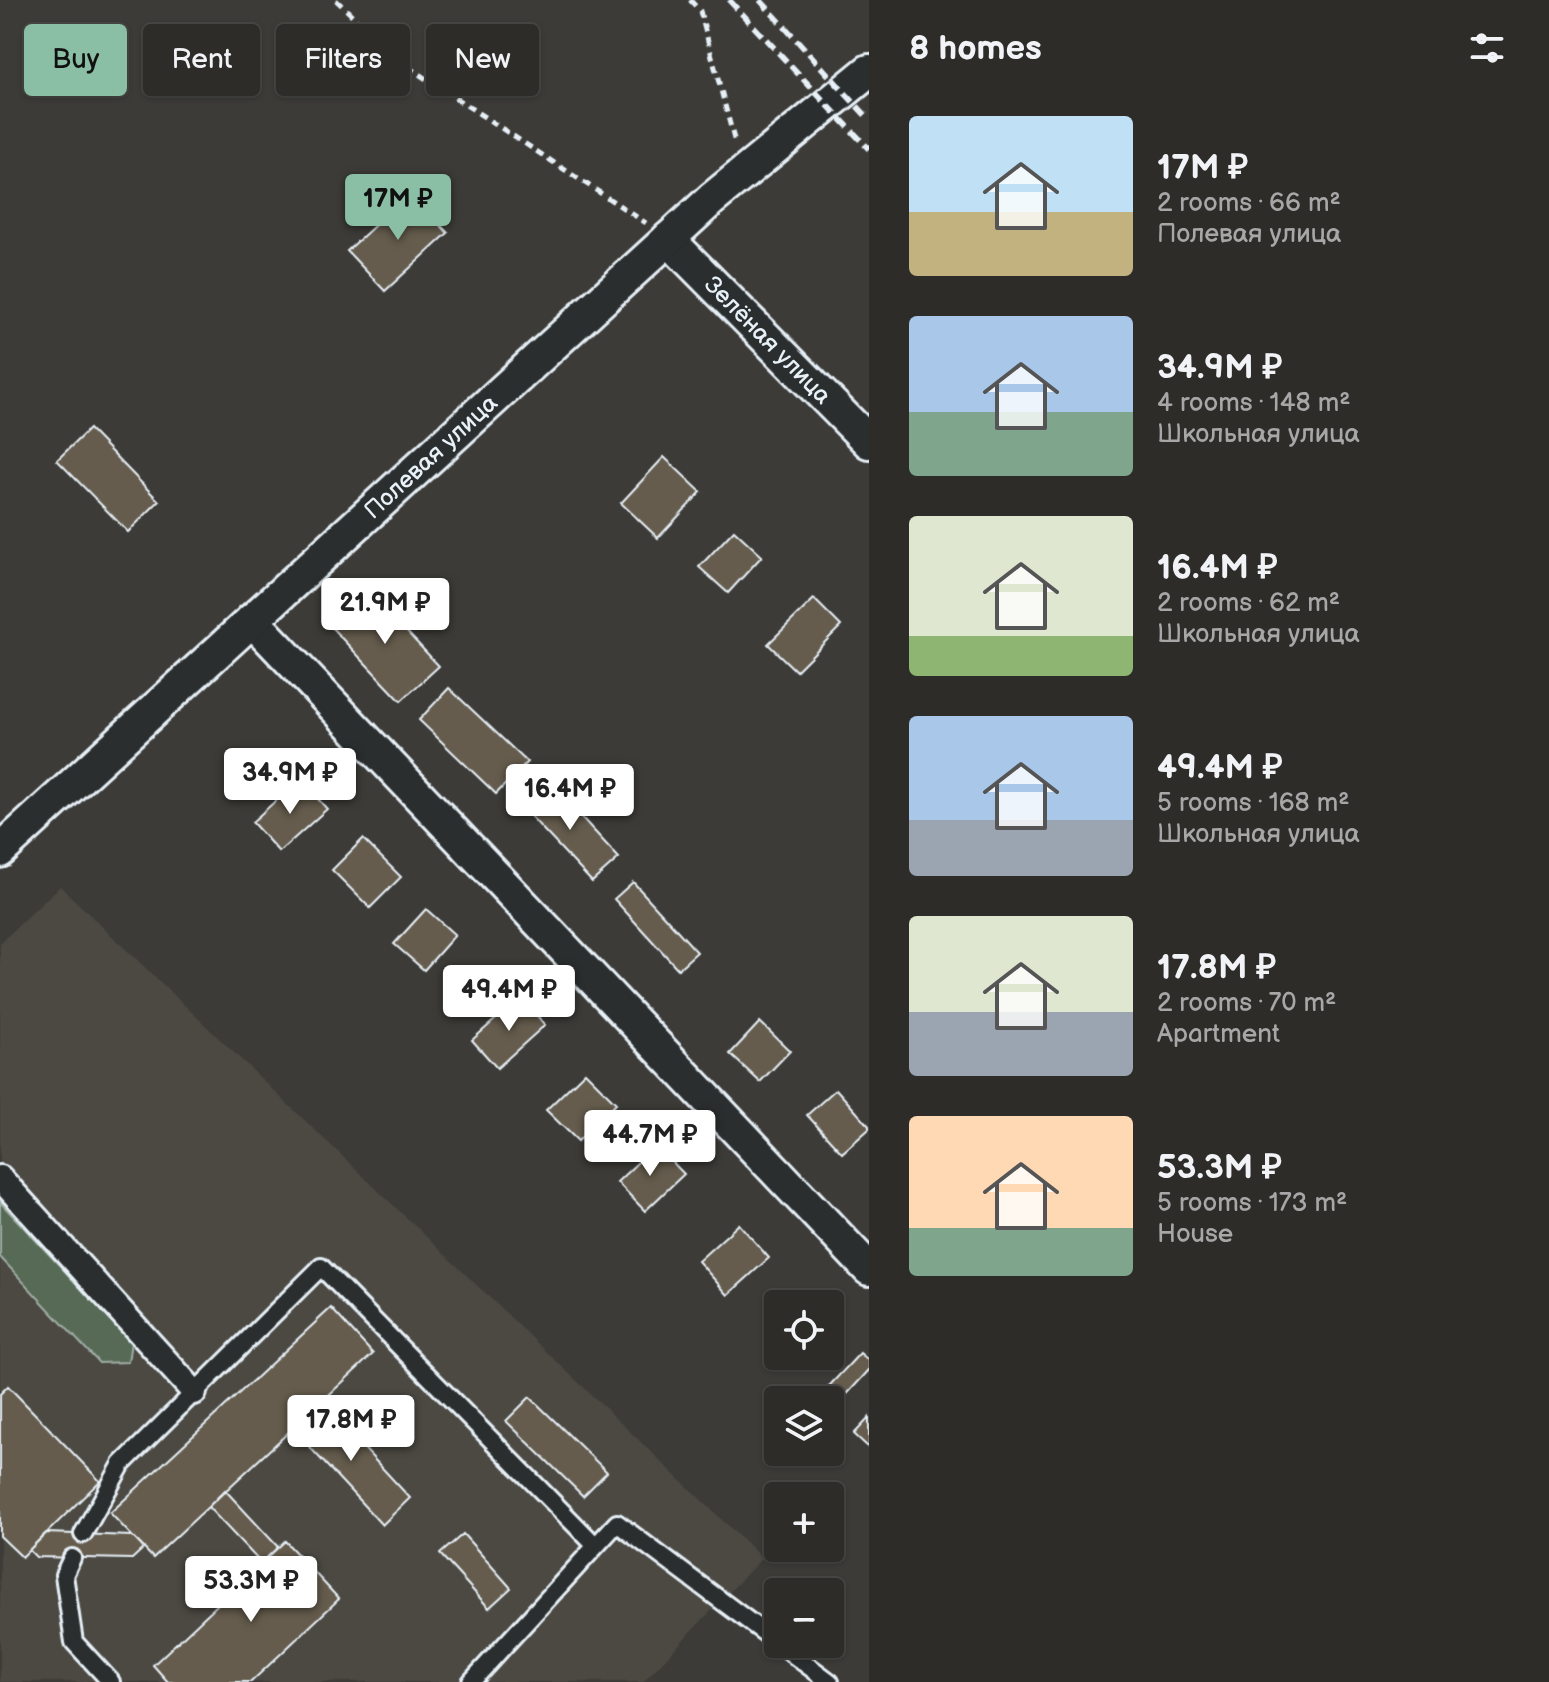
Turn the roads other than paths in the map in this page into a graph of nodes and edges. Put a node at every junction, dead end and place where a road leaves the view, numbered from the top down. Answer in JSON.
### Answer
{"nodes":[{"id":1,"x":869,"y":71,"type":"edge"},
{"id":2,"x":668,"y":239,"type":"junction"},
{"id":3,"x":869,"y":442,"type":"edge"},
{"id":4,"x":252,"y":620,"type":"junction"},
{"id":5,"x":0,"y":851,"type":"edge"},
{"id":6,"x":0,"y":1178,"type":"edge"},
{"id":7,"x":869,"y":1269,"type":"edge"},
{"id":8,"x":194,"y":1392,"type":"junction"},
{"id":9,"x":83,"y":1534,"type":"dead end"},
{"id":10,"x":596,"y":1546,"type":"junction"},
{"id":11,"x":72,"y":1558,"type":"dead end"},
{"id":12,"x":764,"y":1633,"type":"edge"},
{"id":13,"x":797,"y":1658,"type":"edge"},
{"id":14,"x":111,"y":1682,"type":"edge"},
{"id":15,"x":471,"y":1682,"type":"edge"},
{"id":16,"x":830,"y":1682,"type":"edge"}],
"edges":[{"from":1,"to":2,"type":"street","name":"Полевая улица"},
{"from":2,"to":3,"type":"street","name":"Зелёная улица"},
{"from":2,"to":4,"type":"street","name":"Полевая улица"},
{"from":4,"to":5,"type":"street","name":"Полевая улица"},
{"from":4,"to":7,"type":"street"},
{"from":6,"to":8,"type":"street"},
{"from":8,"to":9,"type":"lane"},
{"from":8,"to":10,"type":"lane"},
{"from":10,"to":12,"type":"lane"},
{"from":10,"to":15,"type":"lane"},
{"from":11,"to":14,"type":"lane"},
{"from":13,"to":16,"type":"lane"}]}
